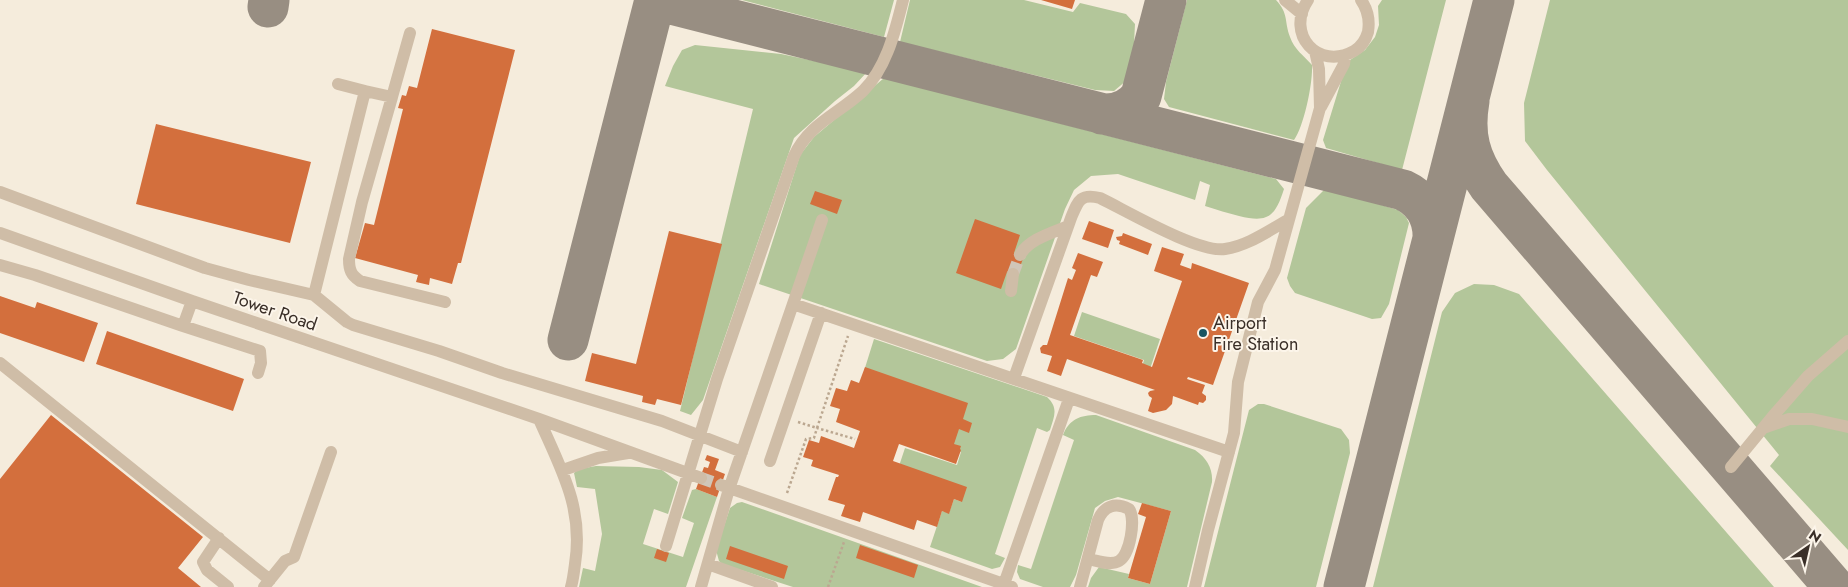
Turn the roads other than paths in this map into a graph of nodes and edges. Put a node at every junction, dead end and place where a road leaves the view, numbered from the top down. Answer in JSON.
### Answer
{"nodes":[{"id":1,"x":903,"y":0,"type":"edge"},
{"id":2,"x":1285,"y":0,"type":"edge"},
{"id":3,"x":1308,"y":0,"type":"edge"},
{"id":4,"x":1367,"y":3,"type":"edge"},
{"id":5,"x":1302,"y":14,"type":"junction"},
{"id":6,"x":410,"y":33,"type":"dead end"},
{"id":7,"x":1315,"y":51,"type":"junction"},
{"id":8,"x":1345,"y":56,"type":"junction"},
{"id":9,"x":338,"y":84,"type":"dead end"},
{"id":10,"x":365,"y":91,"type":"junction"},
{"id":11,"x":392,"y":97,"type":"junction"},
{"id":12,"x":1320,"y":108,"type":"junction"},
{"id":13,"x":0,"y":192,"type":"edge"},
{"id":14,"x":822,"y":220,"type":"dead end"},
{"id":15,"x":1288,"y":220,"type":"junction"},
{"id":16,"x":1068,"y":226,"type":"junction"},
{"id":17,"x":0,"y":233,"type":"edge"},
{"id":18,"x":1020,"y":255,"type":"tunnel mouth"},
{"id":19,"x":0,"y":265,"type":"edge"},
{"id":20,"x":1013,"y":274,"type":"tunnel mouth"},
{"id":21,"x":1011,"y":291,"type":"dead end"},
{"id":22,"x":314,"y":295,"type":"junction"},
{"id":23,"x":192,"y":301,"type":"junction"},
{"id":24,"x":445,"y":302,"type":"dead end"},
{"id":25,"x":793,"y":304,"type":"junction"},
{"id":26,"x":821,"y":313,"type":"junction"},
{"id":27,"x":183,"y":326,"type":"junction"},
{"id":28,"x":1848,"y":341,"type":"edge"},
{"id":29,"x":0,"y":363,"type":"edge"},
{"id":30,"x":258,"y":373,"type":"dead end"},
{"id":31,"x":1014,"y":378,"type":"junction"},
{"id":32,"x":1069,"y":399,"type":"junction"},
{"id":33,"x":540,"y":419,"type":"junction"},
{"id":34,"x":1848,"y":427,"type":"edge"},
{"id":35,"x":1763,"y":428,"type":"junction"},
{"id":36,"x":701,"y":435,"type":"junction"},
{"id":37,"x":331,"y":452,"type":"dead end"},
{"id":38,"x":742,"y":452,"type":"junction"},
{"id":39,"x":1229,"y":452,"type":"junction"},
{"id":40,"x":630,"y":453,"type":"junction"},
{"id":41,"x":770,"y":461,"type":"dead end"},
{"id":42,"x":1730,"y":467,"type":"dead end"},
{"id":43,"x":563,"y":470,"type":"junction"},
{"id":44,"x":695,"y":475,"type":"junction"},
{"id":45,"x":725,"y":487,"type":"junction"},
{"id":46,"x":219,"y":538,"type":"junction"},
{"id":47,"x":666,"y":546,"type":"dead end"},
{"id":48,"x":1089,"y":560,"type":"junction"},
{"id":49,"x":708,"y":564,"type":"junction"},
{"id":50,"x":267,"y":583,"type":"edge"},
{"id":51,"x":1006,"y":586,"type":"edge"},
{"id":52,"x":228,"y":587,"type":"edge"},
{"id":53,"x":570,"y":587,"type":"edge"},
{"id":54,"x":701,"y":587,"type":"edge"},
{"id":55,"x":772,"y":587,"type":"edge"},
{"id":56,"x":1080,"y":587,"type":"edge"},
{"id":57,"x":1195,"y":587,"type":"edge"}],
"edges":[{"from":1,"to":36,"type":"street"},
{"from":2,"to":5,"type":"street"},
{"from":3,"to":5,"type":"street"},
{"from":4,"to":8,"type":"street"},
{"from":5,"to":7,"type":"street"},
{"from":6,"to":11,"type":"street"},
{"from":7,"to":8,"type":"street"},
{"from":7,"to":12,"type":"street"},
{"from":8,"to":12,"type":"street"},
{"from":9,"to":10,"type":"street"},
{"from":10,"to":11,"type":"street"},
{"from":10,"to":22,"type":"street"},
{"from":11,"to":24,"type":"street"},
{"from":12,"to":15,"type":"street"},
{"from":13,"to":22,"type":"street"},
{"from":14,"to":25,"type":"street"},
{"from":15,"to":16,"type":"street"},
{"from":15,"to":39,"type":"street"},
{"from":16,"to":18,"type":"street"},
{"from":16,"to":31,"type":"street"},
{"from":17,"to":23,"type":"street","name":"Tower Road"},
{"from":19,"to":27,"type":"street"},
{"from":20,"to":21,"type":"street"},
{"from":22,"to":36,"type":"street"},
{"from":23,"to":27,"type":"street"},
{"from":23,"to":33,"type":"street","name":"Tower Road"},
{"from":25,"to":26,"type":"street"},
{"from":25,"to":38,"type":"street"},
{"from":26,"to":31,"type":"street"},
{"from":26,"to":41,"type":"street"},
{"from":27,"to":30,"type":"street"},
{"from":28,"to":35,"type":"street"},
{"from":29,"to":46,"type":"street"},
{"from":31,"to":32,"type":"street"},
{"from":32,"to":39,"type":"street"},
{"from":32,"to":51,"type":"street"},
{"from":33,"to":40,"type":"street","name":"Tower Road"},
{"from":33,"to":43,"type":"street"},
{"from":34,"to":35,"type":"street"},
{"from":35,"to":42,"type":"street"},
{"from":36,"to":38,"type":"street"},
{"from":36,"to":44,"type":"street"},
{"from":37,"to":50,"type":"street"},
{"from":38,"to":45,"type":"street"},
{"from":39,"to":57,"type":"street"},
{"from":40,"to":43,"type":"street"},
{"from":40,"to":44,"type":"street","name":"Tower Road"},
{"from":43,"to":53,"type":"street"},
{"from":44,"to":47,"type":"street"},
{"from":45,"to":49,"type":"street"},
{"from":45,"to":51,"type":"street"},
{"from":46,"to":50,"type":"street"},
{"from":46,"to":52,"type":"street"},
{"from":48,"to":48,"type":"street"},
{"from":48,"to":56,"type":"street"},
{"from":49,"to":54,"type":"street"},
{"from":49,"to":55,"type":"street"}]}
